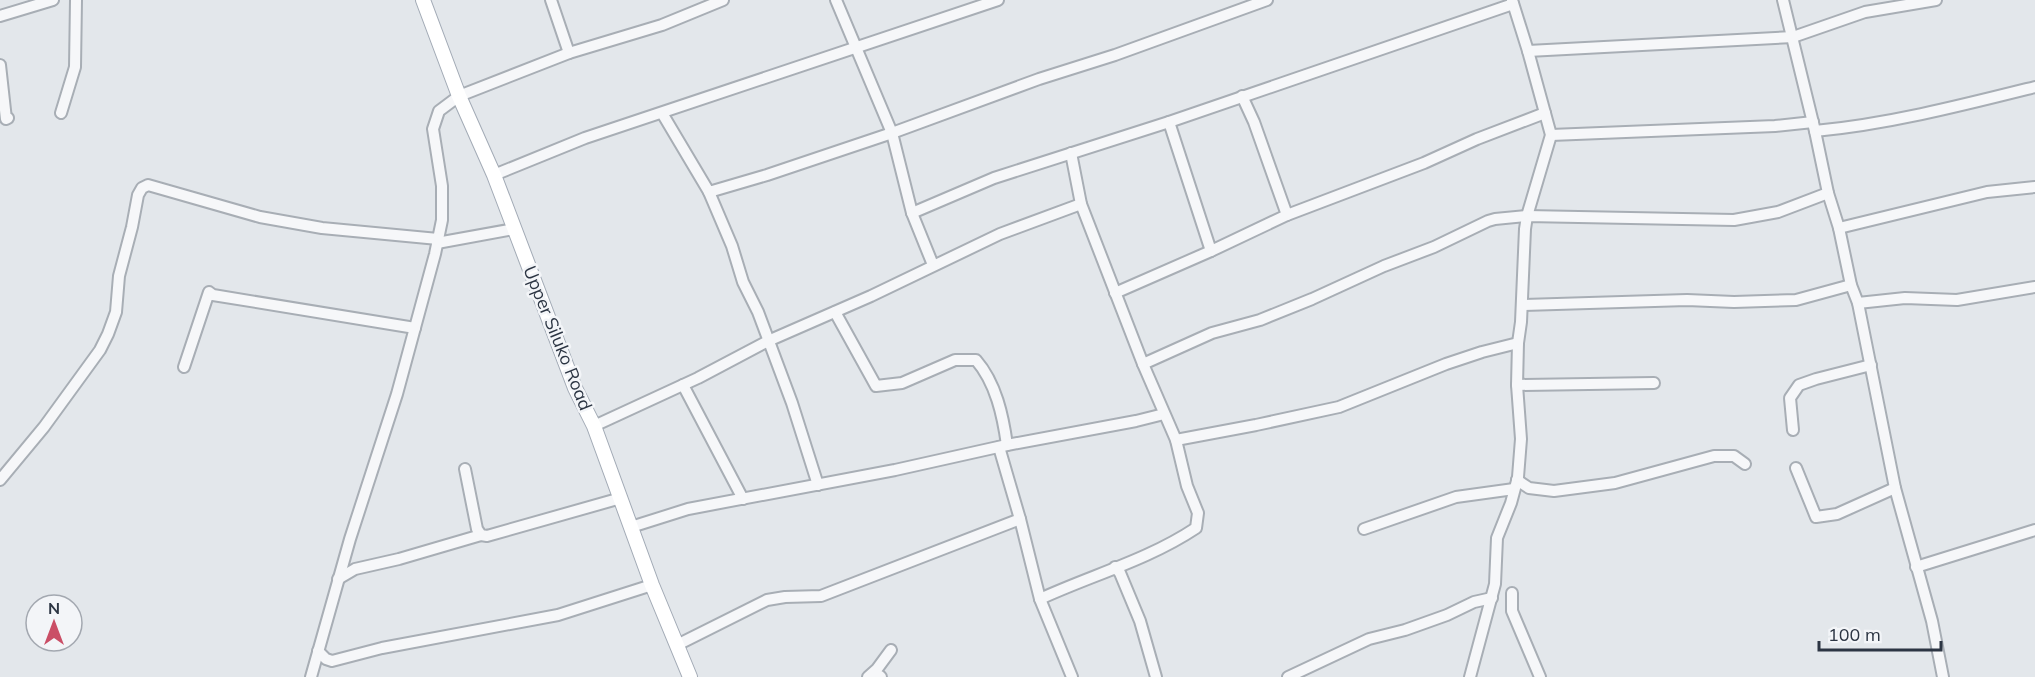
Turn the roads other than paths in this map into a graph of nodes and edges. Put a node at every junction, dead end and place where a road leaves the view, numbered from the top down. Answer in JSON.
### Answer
{"nodes":[{"id":1,"x":53,"y":0,"type":"edge"},
{"id":2,"x":76,"y":0,"type":"edge"},
{"id":3,"x":423,"y":0,"type":"edge"},
{"id":4,"x":551,"y":0,"type":"edge"},
{"id":5,"x":723,"y":0,"type":"edge"},
{"id":6,"x":836,"y":0,"type":"edge"},
{"id":7,"x":998,"y":0,"type":"edge"},
{"id":8,"x":1267,"y":0,"type":"edge"},
{"id":9,"x":1784,"y":0,"type":"edge"},
{"id":10,"x":1936,"y":0,"type":"edge"},
{"id":11,"x":1513,"y":2,"type":"edge"},
{"id":12,"x":0,"y":16,"type":"edge"},
{"id":13,"x":1793,"y":37,"type":"junction"},
{"id":14,"x":854,"y":46,"type":"junction"},
{"id":15,"x":1528,"y":51,"type":"junction"},
{"id":16,"x":569,"y":53,"type":"junction"},
{"id":17,"x":0,"y":65,"type":"edge"},
{"id":18,"x":2035,"y":87,"type":"edge"},
{"id":19,"x":459,"y":96,"type":"junction"},
{"id":20,"x":1242,"y":96,"type":"junction"},
{"id":21,"x":61,"y":113,"type":"dead end"},
{"id":22,"x":662,"y":113,"type":"junction"},
{"id":23,"x":1545,"y":114,"type":"junction"},
{"id":24,"x":8,"y":118,"type":"dead end"},
{"id":25,"x":1169,"y":122,"type":"junction"},
{"id":26,"x":1814,"y":127,"type":"junction"},
{"id":27,"x":892,"y":133,"type":"junction"},
{"id":28,"x":1551,"y":135,"type":"junction"},
{"id":29,"x":1071,"y":153,"type":"junction"},
{"id":30,"x":494,"y":175,"type":"junction"},
{"id":31,"x":2035,"y":187,"type":"edge"},
{"id":32,"x":709,"y":192,"type":"junction"},
{"id":33,"x":1828,"y":193,"type":"junction"},
{"id":34,"x":1081,"y":204,"type":"junction"},
{"id":35,"x":912,"y":213,"type":"junction"},
{"id":36,"x":1287,"y":214,"type":"junction"},
{"id":37,"x":1527,"y":216,"type":"junction"},
{"id":38,"x":1839,"y":228,"type":"junction"},
{"id":39,"x":514,"y":229,"type":"junction"},
{"id":40,"x":438,"y":241,"type":"junction"},
{"id":41,"x":1211,"y":251,"type":"junction"},
{"id":42,"x":933,"y":265,"type":"junction"},
{"id":43,"x":1851,"y":285,"type":"junction"},
{"id":44,"x":2035,"y":287,"type":"edge"},
{"id":45,"x":1116,"y":293,"type":"junction"},
{"id":46,"x":1858,"y":303,"type":"junction"},
{"id":47,"x":1522,"y":305,"type":"junction"},
{"id":48,"x":835,"y":312,"type":"junction"},
{"id":49,"x":415,"y":328,"type":"junction"},
{"id":50,"x":768,"y":341,"type":"junction"},
{"id":51,"x":1518,"y":344,"type":"junction"},
{"id":52,"x":1143,"y":364,"type":"junction"},
{"id":53,"x":1871,"y":365,"type":"junction"},
{"id":54,"x":184,"y":367,"type":"dead end"},
{"id":55,"x":1654,"y":383,"type":"dead end"},
{"id":56,"x":683,"y":385,"type":"junction"},
{"id":57,"x":1518,"y":385,"type":"junction"},
{"id":58,"x":1164,"y":414,"type":"junction"},
{"id":59,"x":594,"y":426,"type":"junction"},
{"id":60,"x":1793,"y":430,"type":"dead end"},
{"id":61,"x":1176,"y":440,"type":"junction"},
{"id":62,"x":1003,"y":446,"type":"junction"},
{"id":63,"x":1745,"y":464,"type":"dead end"},
{"id":64,"x":1796,"y":468,"type":"dead end"},
{"id":65,"x":465,"y":469,"type":"dead end"},
{"id":66,"x":0,"y":480,"type":"edge"},
{"id":67,"x":818,"y":484,"type":"junction"},
{"id":68,"x":1515,"y":484,"type":"junction"},
{"id":69,"x":1895,"y":488,"type":"junction"},
{"id":70,"x":621,"y":498,"type":"junction"},
{"id":71,"x":743,"y":499,"type":"junction"},
{"id":72,"x":1020,"y":519,"type":"junction"},
{"id":73,"x":631,"y":527,"type":"junction"},
{"id":74,"x":1364,"y":529,"type":"dead end"},
{"id":75,"x":2035,"y":530,"type":"edge"},
{"id":76,"x":481,"y":535,"type":"junction"},
{"id":77,"x":1115,"y":567,"type":"junction"},
{"id":78,"x":1916,"y":567,"type":"junction"},
{"id":79,"x":338,"y":579,"type":"junction"},
{"id":80,"x":652,"y":585,"type":"junction"},
{"id":81,"x":1512,"y":593,"type":"dead end"},
{"id":82,"x":1492,"y":598,"type":"junction"},
{"id":83,"x":1040,"y":599,"type":"junction"},
{"id":84,"x":677,"y":645,"type":"junction"},
{"id":85,"x":891,"y":650,"type":"dead end"},
{"id":86,"x":318,"y":651,"type":"junction"},
{"id":87,"x":880,"y":675,"type":"edge"},
{"id":88,"x":311,"y":677,"type":"edge"},
{"id":89,"x":690,"y":677,"type":"edge"},
{"id":90,"x":868,"y":677,"type":"edge"},
{"id":91,"x":1072,"y":677,"type":"edge"},
{"id":92,"x":1156,"y":677,"type":"edge"},
{"id":93,"x":1288,"y":677,"type":"edge"},
{"id":94,"x":1470,"y":677,"type":"edge"},
{"id":95,"x":1540,"y":677,"type":"edge"},
{"id":96,"x":1943,"y":677,"type":"edge"}],
"edges":[{"from":1,"to":12,"type":"street"},
{"from":2,"to":21,"type":"street"},
{"from":3,"to":19,"type":"main road","name":"Upper Siluko Road"},
{"from":4,"to":16,"type":"street"},
{"from":5,"to":16,"type":"street"},
{"from":6,"to":14,"type":"street"},
{"from":7,"to":14,"type":"street"},
{"from":8,"to":27,"type":"street"},
{"from":9,"to":13,"type":"street"},
{"from":10,"to":13,"type":"street"},
{"from":11,"to":15,"type":"street"},
{"from":11,"to":20,"type":"street"},
{"from":13,"to":15,"type":"street"},
{"from":13,"to":26,"type":"street"},
{"from":14,"to":22,"type":"street"},
{"from":14,"to":27,"type":"street"},
{"from":15,"to":23,"type":"street"},
{"from":16,"to":19,"type":"street"},
{"from":17,"to":24,"type":"street"},
{"from":18,"to":26,"type":"street"},
{"from":19,"to":30,"type":"main road","name":"Upper Siluko Road"},
{"from":19,"to":40,"type":"street"},
{"from":20,"to":25,"type":"street"},
{"from":20,"to":36,"type":"street"},
{"from":22,"to":30,"type":"street"},
{"from":22,"to":32,"type":"street"},
{"from":23,"to":28,"type":"street"},
{"from":23,"to":36,"type":"street"},
{"from":25,"to":29,"type":"street"},
{"from":25,"to":41,"type":"street"},
{"from":26,"to":28,"type":"street"},
{"from":26,"to":33,"type":"street"},
{"from":27,"to":32,"type":"street"},
{"from":27,"to":35,"type":"street"},
{"from":28,"to":37,"type":"street"},
{"from":29,"to":34,"type":"street"},
{"from":29,"to":35,"type":"street"},
{"from":30,"to":39,"type":"main road","name":"Upper Siluko Road"},
{"from":31,"to":38,"type":"street"},
{"from":32,"to":50,"type":"street"},
{"from":33,"to":37,"type":"street"},
{"from":33,"to":38,"type":"street"},
{"from":34,"to":42,"type":"street"},
{"from":34,"to":45,"type":"street"},
{"from":35,"to":42,"type":"street"},
{"from":36,"to":41,"type":"street"},
{"from":37,"to":47,"type":"street"},
{"from":37,"to":52,"type":"street"},
{"from":38,"to":43,"type":"street"},
{"from":39,"to":40,"type":"street"},
{"from":39,"to":59,"type":"main road","name":"Upper Siluko Road"},
{"from":40,"to":49,"type":"street"},
{"from":40,"to":66,"type":"street"},
{"from":41,"to":45,"type":"street"},
{"from":42,"to":48,"type":"street"},
{"from":43,"to":46,"type":"street"},
{"from":43,"to":47,"type":"street"},
{"from":44,"to":46,"type":"street"},
{"from":45,"to":52,"type":"street"},
{"from":46,"to":53,"type":"street"},
{"from":47,"to":51,"type":"street"},
{"from":48,"to":50,"type":"street"},
{"from":48,"to":62,"type":"street"},
{"from":49,"to":54,"type":"street"},
{"from":49,"to":79,"type":"street"},
{"from":50,"to":56,"type":"street"},
{"from":50,"to":67,"type":"street"},
{"from":51,"to":57,"type":"street"},
{"from":51,"to":61,"type":"street"},
{"from":52,"to":58,"type":"street"},
{"from":53,"to":60,"type":"street"},
{"from":53,"to":69,"type":"street"},
{"from":55,"to":57,"type":"street"},
{"from":56,"to":59,"type":"street"},
{"from":56,"to":71,"type":"street"},
{"from":57,"to":68,"type":"street"},
{"from":58,"to":61,"type":"street"},
{"from":58,"to":62,"type":"street"},
{"from":59,"to":70,"type":"main road","name":"Upper Siluko Road"},
{"from":61,"to":77,"type":"street"},
{"from":62,"to":67,"type":"street"},
{"from":62,"to":72,"type":"street"},
{"from":63,"to":68,"type":"street"},
{"from":64,"to":69,"type":"street"},
{"from":65,"to":76,"type":"street"},
{"from":67,"to":71,"type":"street"},
{"from":68,"to":74,"type":"street"},
{"from":68,"to":82,"type":"street"},
{"from":69,"to":78,"type":"street"},
{"from":70,"to":73,"type":"main road","name":"Upper Siluko Road"},
{"from":70,"to":76,"type":"street"},
{"from":71,"to":73,"type":"street"},
{"from":72,"to":83,"type":"street"},
{"from":72,"to":84,"type":"street"},
{"from":73,"to":80,"type":"main road","name":"Upper Siluko Road"},
{"from":75,"to":78,"type":"street"},
{"from":76,"to":79,"type":"street"},
{"from":77,"to":83,"type":"street"},
{"from":77,"to":92,"type":"street"},
{"from":78,"to":96,"type":"street"},
{"from":79,"to":86,"type":"street"},
{"from":80,"to":84,"type":"main road","name":"Upper Siluko Road"},
{"from":80,"to":86,"type":"street"},
{"from":81,"to":95,"type":"street"},
{"from":82,"to":93,"type":"street"},
{"from":82,"to":94,"type":"street"},
{"from":83,"to":91,"type":"street"},
{"from":84,"to":89,"type":"main road","name":"Upper Siluko Road"},
{"from":85,"to":87,"type":"street"},
{"from":86,"to":88,"type":"street"},
{"from":87,"to":90,"type":"street"}]}
